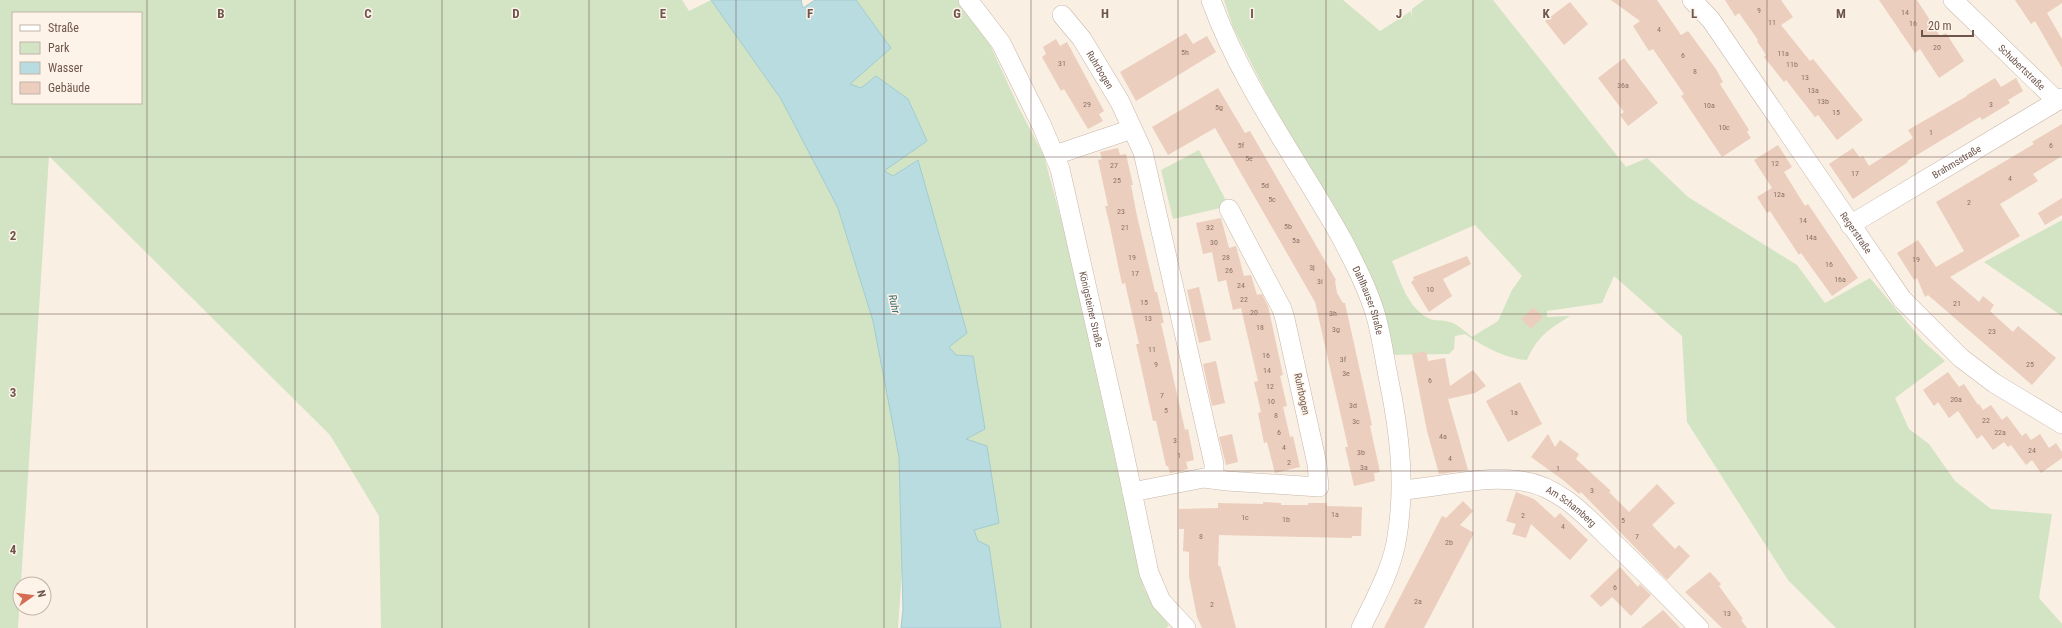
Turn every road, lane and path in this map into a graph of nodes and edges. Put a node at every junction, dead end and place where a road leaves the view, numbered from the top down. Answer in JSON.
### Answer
{"nodes":[{"id":1,"x":968,"y":0,"type":"edge"},
{"id":2,"x":1212,"y":0,"type":"edge"},
{"id":3,"x":1692,"y":0,"type":"edge"},
{"id":4,"x":1953,"y":0,"type":"edge"},
{"id":5,"x":1062,"y":15,"type":"dead end"},
{"id":6,"x":2059,"y":99,"type":"edge"},
{"id":7,"x":1132,"y":129,"type":"junction"},
{"id":8,"x":1056,"y":156,"type":"junction"},
{"id":9,"x":1229,"y":209,"type":"dead end"},
{"id":10,"x":1850,"y":225,"type":"junction"},
{"id":11,"x":2062,"y":424,"type":"edge"},
{"id":12,"x":1214,"y":479,"type":"junction"},
{"id":13,"x":1402,"y":490,"type":"junction"},
{"id":14,"x":1132,"y":492,"type":"junction"},
{"id":15,"x":1186,"y":628,"type":"edge"},
{"id":16,"x":1361,"y":628,"type":"edge"},
{"id":17,"x":1699,"y":628,"type":"edge"}],
"edges":[{"from":1,"to":8,"type":"street","name":"Königsteiner Straße"},
{"from":2,"to":13,"type":"street","name":"Dahlhauser Straße"},
{"from":3,"to":10,"type":"street","name":"Regerstraße"},
{"from":4,"to":6,"type":"street","name":"Schubertstraße"},
{"from":5,"to":7,"type":"street","name":"Ruhrbogen"},
{"from":6,"to":10,"type":"street","name":"Brahmsstraße"},
{"from":7,"to":8,"type":"street"},
{"from":7,"to":12,"type":"street","name":"Ruhrbogen"},
{"from":8,"to":14,"type":"street","name":"Königsteiner Straße"},
{"from":9,"to":12,"type":"street","name":"Ruhrbogen"},
{"from":10,"to":11,"type":"street","name":"Regerstraße"},
{"from":12,"to":14,"type":"street","name":"Ruhrbogen"},
{"from":13,"to":16,"type":"street","name":"Dahlhauser Straße"},
{"from":13,"to":17,"type":"street","name":"Am Schamberg"},
{"from":14,"to":15,"type":"street","name":"Königsteiner Straße"}]}
